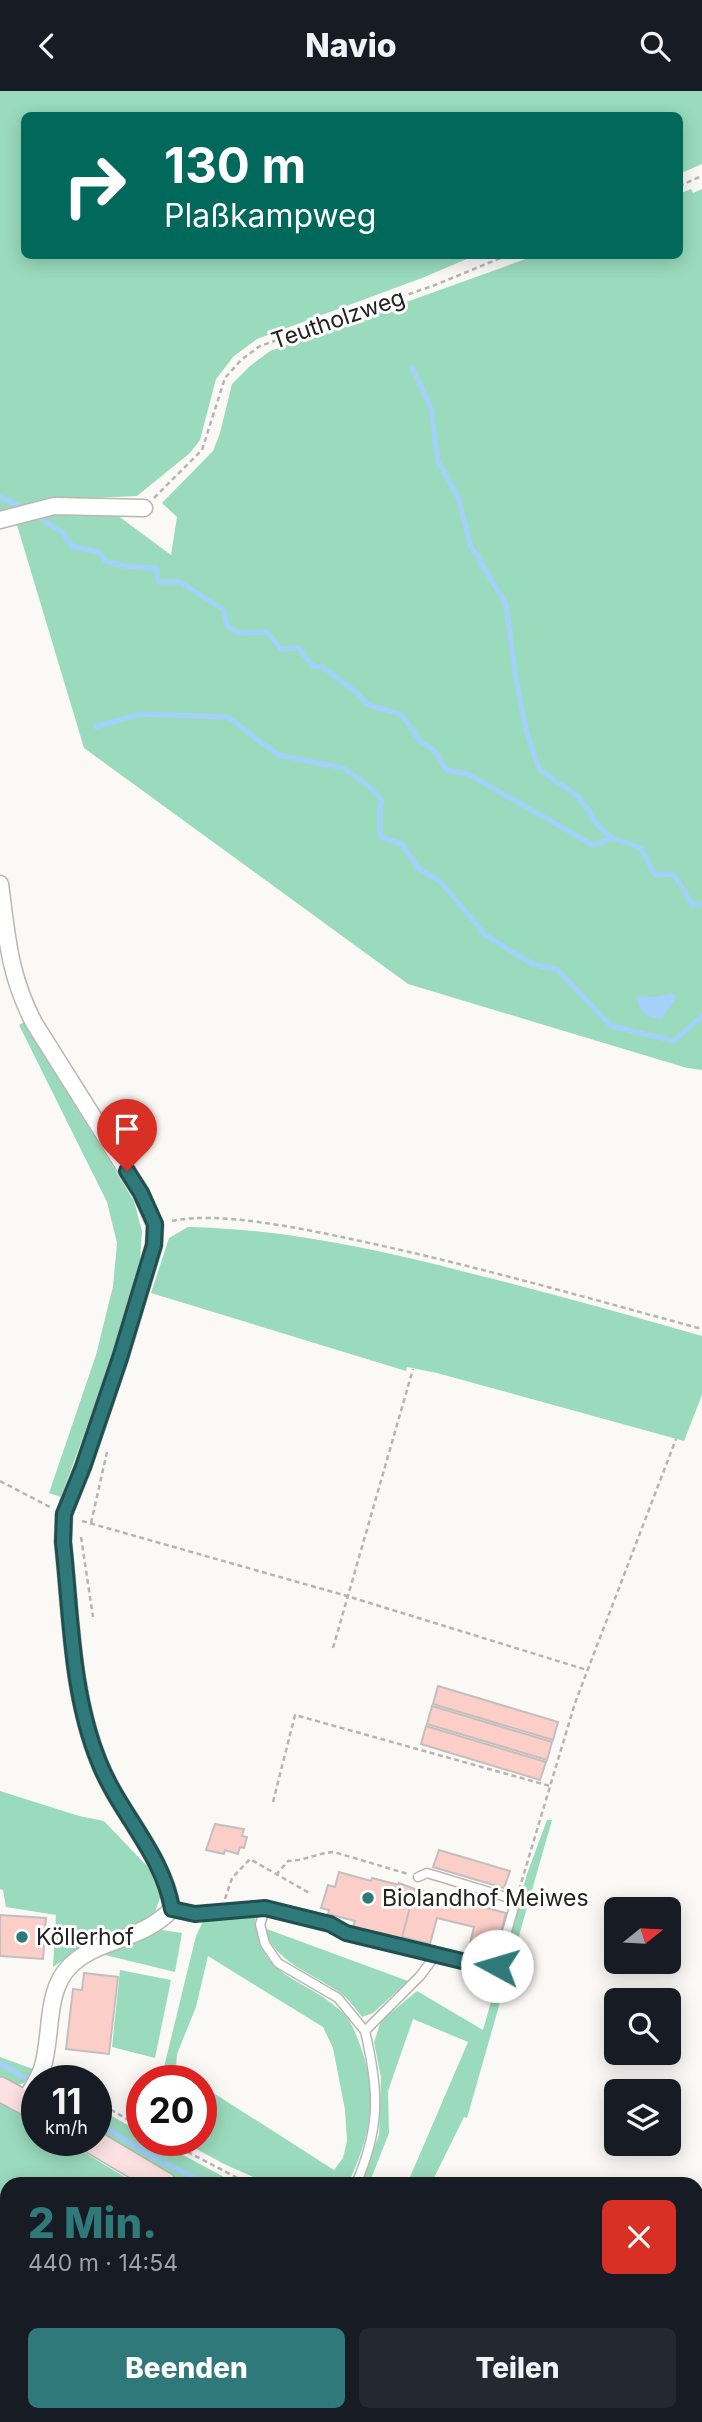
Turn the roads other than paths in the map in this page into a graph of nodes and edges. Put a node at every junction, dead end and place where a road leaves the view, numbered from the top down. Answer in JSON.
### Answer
{"nodes":[{"id":1,"x":144,"y":508,"type":"road end"},
{"id":2,"x":0,"y":520,"type":"edge"},
{"id":3,"x":0,"y":884,"type":"edge"},
{"id":4,"x":418,"y":1877,"type":"road end"},
{"id":5,"x":265,"y":1908,"type":"junction"},
{"id":6,"x":172,"y":1909,"type":"junction"},
{"id":7,"x":435,"y":1956,"type":"junction"},
{"id":8,"x":365,"y":2031,"type":"junction"},
{"id":9,"x":44,"y":2065,"type":"edge"},
{"id":10,"x":0,"y":2089,"type":"edge"},
{"id":11,"x":21,"y":2098,"type":"edge"},
{"id":12,"x":112,"y":2153,"type":"edge"},
{"id":13,"x":152,"y":2177,"type":"edge"},
{"id":14,"x":359,"y":2177,"type":"edge"}],
"edges":[{"from":1,"to":2,"type":"street"},
{"from":3,"to":6,"type":"street"},
{"from":4,"to":7,"type":"lane"},
{"from":5,"to":6,"type":"lane"},
{"from":5,"to":7,"type":"lane"},
{"from":5,"to":8,"type":"lane"},
{"from":6,"to":9,"type":"street"},
{"from":7,"to":8,"type":"lane"},
{"from":8,"to":14,"type":"lane"},
{"from":10,"to":11,"type":"main road"},
{"from":12,"to":13,"type":"main road"}]}
